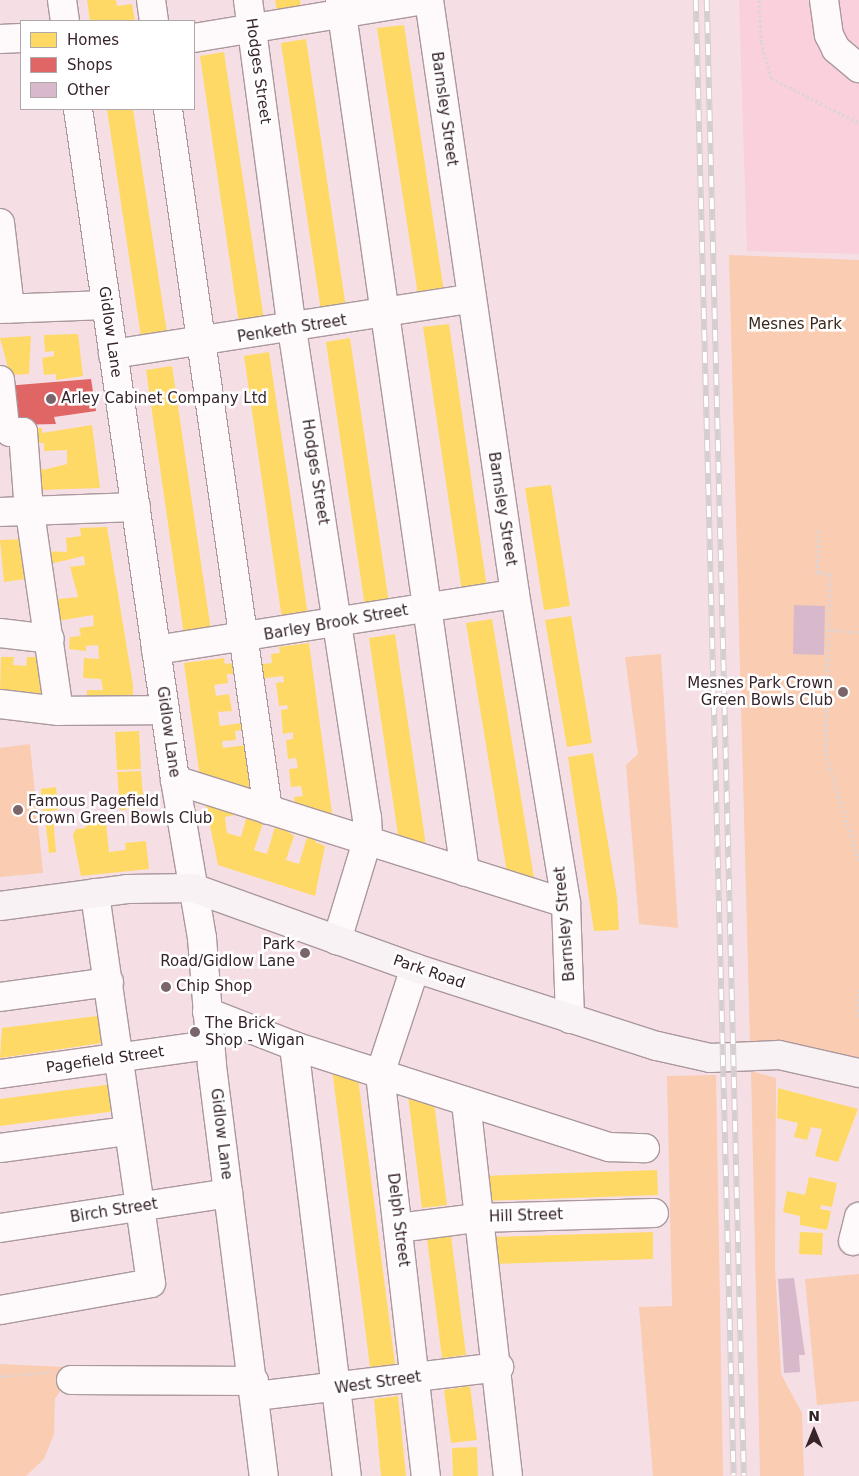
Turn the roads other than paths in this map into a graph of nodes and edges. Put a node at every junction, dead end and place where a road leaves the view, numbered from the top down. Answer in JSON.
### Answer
{"nodes":[{"id":1,"x":62,"y":0,"type":"edge"},
{"id":2,"x":151,"y":0,"type":"edge"},
{"id":3,"x":248,"y":0,"type":"edge"},
{"id":4,"x":424,"y":0,"type":"edge"},
{"id":5,"x":429,"y":0,"type":"edge"},
{"id":6,"x":824,"y":0,"type":"edge"},
{"id":7,"x":341,"y":7,"type":"edge"},
{"id":8,"x":65,"y":20,"type":"edge"},
{"id":9,"x":154,"y":20,"type":"edge"},
{"id":10,"x":252,"y":28,"type":"junction"},
{"id":11,"x":20,"y":38,"type":"edge"},
{"id":12,"x":195,"y":38,"type":"edge"},
{"id":13,"x":0,"y":39,"type":"edge"},
{"id":14,"x":859,"y":68,"type":"edge"},
{"id":15,"x":78,"y":110,"type":"edge"},
{"id":16,"x":168,"y":110,"type":"edge"},
{"id":17,"x":0,"y":223,"type":"edge"},
{"id":18,"x":470,"y":299,"type":"junction"},
{"id":19,"x":106,"y":305,"type":"junction"},
{"id":20,"x":5,"y":309,"type":"edge"},
{"id":21,"x":382,"y":315,"type":"junction"},
{"id":22,"x":292,"y":329,"type":"junction"},
{"id":23,"x":202,"y":344,"type":"junction"},
{"id":24,"x":113,"y":354,"type":"junction"},
{"id":25,"x":0,"y":380,"type":"edge"},
{"id":26,"x":3,"y":427,"type":"edge"},
{"id":27,"x":136,"y":507,"type":"junction"},
{"id":28,"x":32,"y":511,"type":"junction"},
{"id":29,"x":0,"y":512,"type":"edge"},
{"id":30,"x":515,"y":594,"type":"junction"},
{"id":31,"x":428,"y":608,"type":"junction"},
{"id":32,"x":339,"y":622,"type":"junction"},
{"id":33,"x":0,"y":633,"type":"edge"},
{"id":34,"x":246,"y":638,"type":"junction"},
{"id":35,"x":50,"y":639,"type":"junction"},
{"id":36,"x":156,"y":650,"type":"junction"},
{"id":37,"x":0,"y":704,"type":"edge"},
{"id":38,"x":165,"y":710,"type":"junction"},
{"id":39,"x":59,"y":711,"type":"junction"},
{"id":40,"x":175,"y":780,"type":"junction"},
{"id":41,"x":268,"y":810,"type":"junction"},
{"id":42,"x":368,"y":838,"type":"junction"},
{"id":43,"x":465,"y":872,"type":"junction"},
{"id":44,"x":193,"y":888,"type":"junction"},
{"id":45,"x":95,"y":893,"type":"junction"},
{"id":46,"x":566,"y":903,"type":"junction"},
{"id":47,"x":0,"y":906,"type":"edge"},
{"id":48,"x":337,"y":940,"type":"junction"},
{"id":49,"x":415,"y":968,"type":"junction"},
{"id":50,"x":109,"y":982,"type":"junction"},
{"id":51,"x":0,"y":997,"type":"edge"},
{"id":52,"x":207,"y":1012,"type":"junction"},
{"id":53,"x":570,"y":1019,"type":"junction"},
{"id":54,"x":210,"y":1045,"type":"junction"},
{"id":55,"x":294,"y":1046,"type":"junction"},
{"id":56,"x":119,"y":1059,"type":"junction"},
{"id":57,"x":859,"y":1073,"type":"edge"},
{"id":58,"x":0,"y":1074,"type":"edge"},
{"id":59,"x":380,"y":1074,"type":"junction"},
{"id":60,"x":466,"y":1102,"type":"junction"},
{"id":61,"x":128,"y":1131,"type":"junction"},
{"id":62,"x":0,"y":1148,"type":"edge"},
{"id":63,"x":645,"y":1148,"type":"dead end"},
{"id":64,"x":228,"y":1193,"type":"junction"},
{"id":65,"x":140,"y":1207,"type":"junction"},
{"id":66,"x":654,"y":1213,"type":"dead end"},
{"id":67,"x":477,"y":1218,"type":"junction"},
{"id":68,"x":0,"y":1228,"type":"edge"},
{"id":69,"x":398,"y":1228,"type":"junction"},
{"id":70,"x":0,"y":1310,"type":"edge"},
{"id":71,"x":499,"y":1367,"type":"junction"},
{"id":72,"x":418,"y":1377,"type":"junction"},
{"id":73,"x":73,"y":1380,"type":"road end"},
{"id":74,"x":255,"y":1388,"type":"junction"},
{"id":75,"x":337,"y":1388,"type":"junction"},
{"id":76,"x":264,"y":1476,"type":"edge"},
{"id":77,"x":348,"y":1476,"type":"edge"},
{"id":78,"x":426,"y":1476,"type":"edge"},
{"id":79,"x":508,"y":1476,"type":"edge"}],
"edges":[{"from":1,"to":8,"type":"street"},
{"from":2,"to":9,"type":"street"},
{"from":3,"to":10,"type":"street","name":"Hodges Street"},
{"from":4,"to":7,"type":"street"},
{"from":5,"to":18,"type":"street","name":"Barnsley Street"},
{"from":6,"to":14,"type":"street"},
{"from":7,"to":10,"type":"street"},
{"from":7,"to":21,"type":"street"},
{"from":10,"to":12,"type":"street"},
{"from":10,"to":22,"type":"street","name":"Hodges Street"},
{"from":11,"to":13,"type":"street"},
{"from":15,"to":19,"type":"street","name":"Gidlow Lane"},
{"from":16,"to":23,"type":"street"},
{"from":17,"to":20,"type":"street"},
{"from":18,"to":21,"type":"street","name":"Penketh Street"},
{"from":18,"to":30,"type":"street","name":"Barnsley Street"},
{"from":19,"to":20,"type":"street"},
{"from":19,"to":24,"type":"street","name":"Gidlow Lane"},
{"from":21,"to":22,"type":"street","name":"Penketh Street"},
{"from":21,"to":31,"type":"street"},
{"from":22,"to":23,"type":"street","name":"Penketh Street"},
{"from":22,"to":32,"type":"street","name":"Hodges Street"},
{"from":23,"to":24,"type":"street","name":"Penketh Street"},
{"from":23,"to":34,"type":"street"},
{"from":24,"to":27,"type":"street","name":"Gidlow Lane"},
{"from":25,"to":26,"type":"street"},
{"from":26,"to":28,"type":"street"},
{"from":27,"to":28,"type":"street"},
{"from":27,"to":36,"type":"street","name":"Gidlow Lane"},
{"from":28,"to":29,"type":"street"},
{"from":28,"to":35,"type":"street"},
{"from":30,"to":31,"type":"street","name":"Barley Brook Street"},
{"from":30,"to":46,"type":"street","name":"Barnsley Street"},
{"from":31,"to":32,"type":"street","name":"Barley Brook Street"},
{"from":31,"to":43,"type":"street"},
{"from":32,"to":34,"type":"street","name":"Barley Brook Street"},
{"from":32,"to":42,"type":"street","name":"Hodges Street"},
{"from":33,"to":35,"type":"street"},
{"from":34,"to":36,"type":"street","name":"Barley Brook Street"},
{"from":34,"to":41,"type":"street"},
{"from":35,"to":39,"type":"street"},
{"from":36,"to":38,"type":"street","name":"Gidlow Lane"},
{"from":37,"to":39,"type":"street"},
{"from":38,"to":39,"type":"street"},
{"from":38,"to":40,"type":"street","name":"Gidlow Lane"},
{"from":40,"to":41,"type":"street"},
{"from":40,"to":44,"type":"street","name":"Gidlow Lane"},
{"from":41,"to":42,"type":"street"},
{"from":42,"to":43,"type":"street"},
{"from":42,"to":48,"type":"street","name":"Hodges Street"},
{"from":43,"to":46,"type":"street"},
{"from":44,"to":45,"type":"main road","name":"Park Road"},
{"from":44,"to":48,"type":"main road","name":"Park Road"},
{"from":44,"to":52,"type":"street","name":"Gidlow Lane"},
{"from":45,"to":47,"type":"main road","name":"Park Road"},
{"from":45,"to":50,"type":"street"},
{"from":46,"to":53,"type":"street","name":"Barnsley Street"},
{"from":48,"to":49,"type":"main road","name":"Park Road"},
{"from":49,"to":53,"type":"main road","name":"Park Road"},
{"from":49,"to":59,"type":"street","name":"Delph Street"},
{"from":50,"to":51,"type":"street"},
{"from":50,"to":56,"type":"street"},
{"from":52,"to":54,"type":"street","name":"Gidlow Lane"},
{"from":52,"to":55,"type":"street"},
{"from":53,"to":57,"type":"main road","name":"Park Road"},
{"from":54,"to":56,"type":"street","name":"Pagefield Street"},
{"from":54,"to":64,"type":"street","name":"Gidlow Lane"},
{"from":55,"to":59,"type":"street"},
{"from":55,"to":75,"type":"street"},
{"from":56,"to":58,"type":"street","name":"Pagefield Street"},
{"from":56,"to":61,"type":"street"},
{"from":59,"to":60,"type":"street"},
{"from":59,"to":69,"type":"street","name":"Delph Street"},
{"from":60,"to":63,"type":"street"},
{"from":60,"to":67,"type":"street"},
{"from":61,"to":62,"type":"street"},
{"from":61,"to":65,"type":"street"},
{"from":64,"to":65,"type":"street","name":"Birch Street"},
{"from":64,"to":74,"type":"street","name":"Gidlow Lane"},
{"from":65,"to":68,"type":"street","name":"Birch Street"},
{"from":65,"to":70,"type":"street"},
{"from":66,"to":67,"type":"street","name":"Hill Street"},
{"from":67,"to":69,"type":"street","name":"Hill Street"},
{"from":67,"to":71,"type":"street"},
{"from":69,"to":72,"type":"street","name":"Delph Street"},
{"from":71,"to":72,"type":"street","name":"West Street"},
{"from":71,"to":79,"type":"street"},
{"from":72,"to":75,"type":"street","name":"West Street"},
{"from":72,"to":78,"type":"street","name":"Delph Street"},
{"from":73,"to":74,"type":"street","name":"West Street"},
{"from":74,"to":75,"type":"street","name":"West Street"},
{"from":74,"to":76,"type":"street","name":"Gidlow Lane"},
{"from":75,"to":77,"type":"street"}]}
